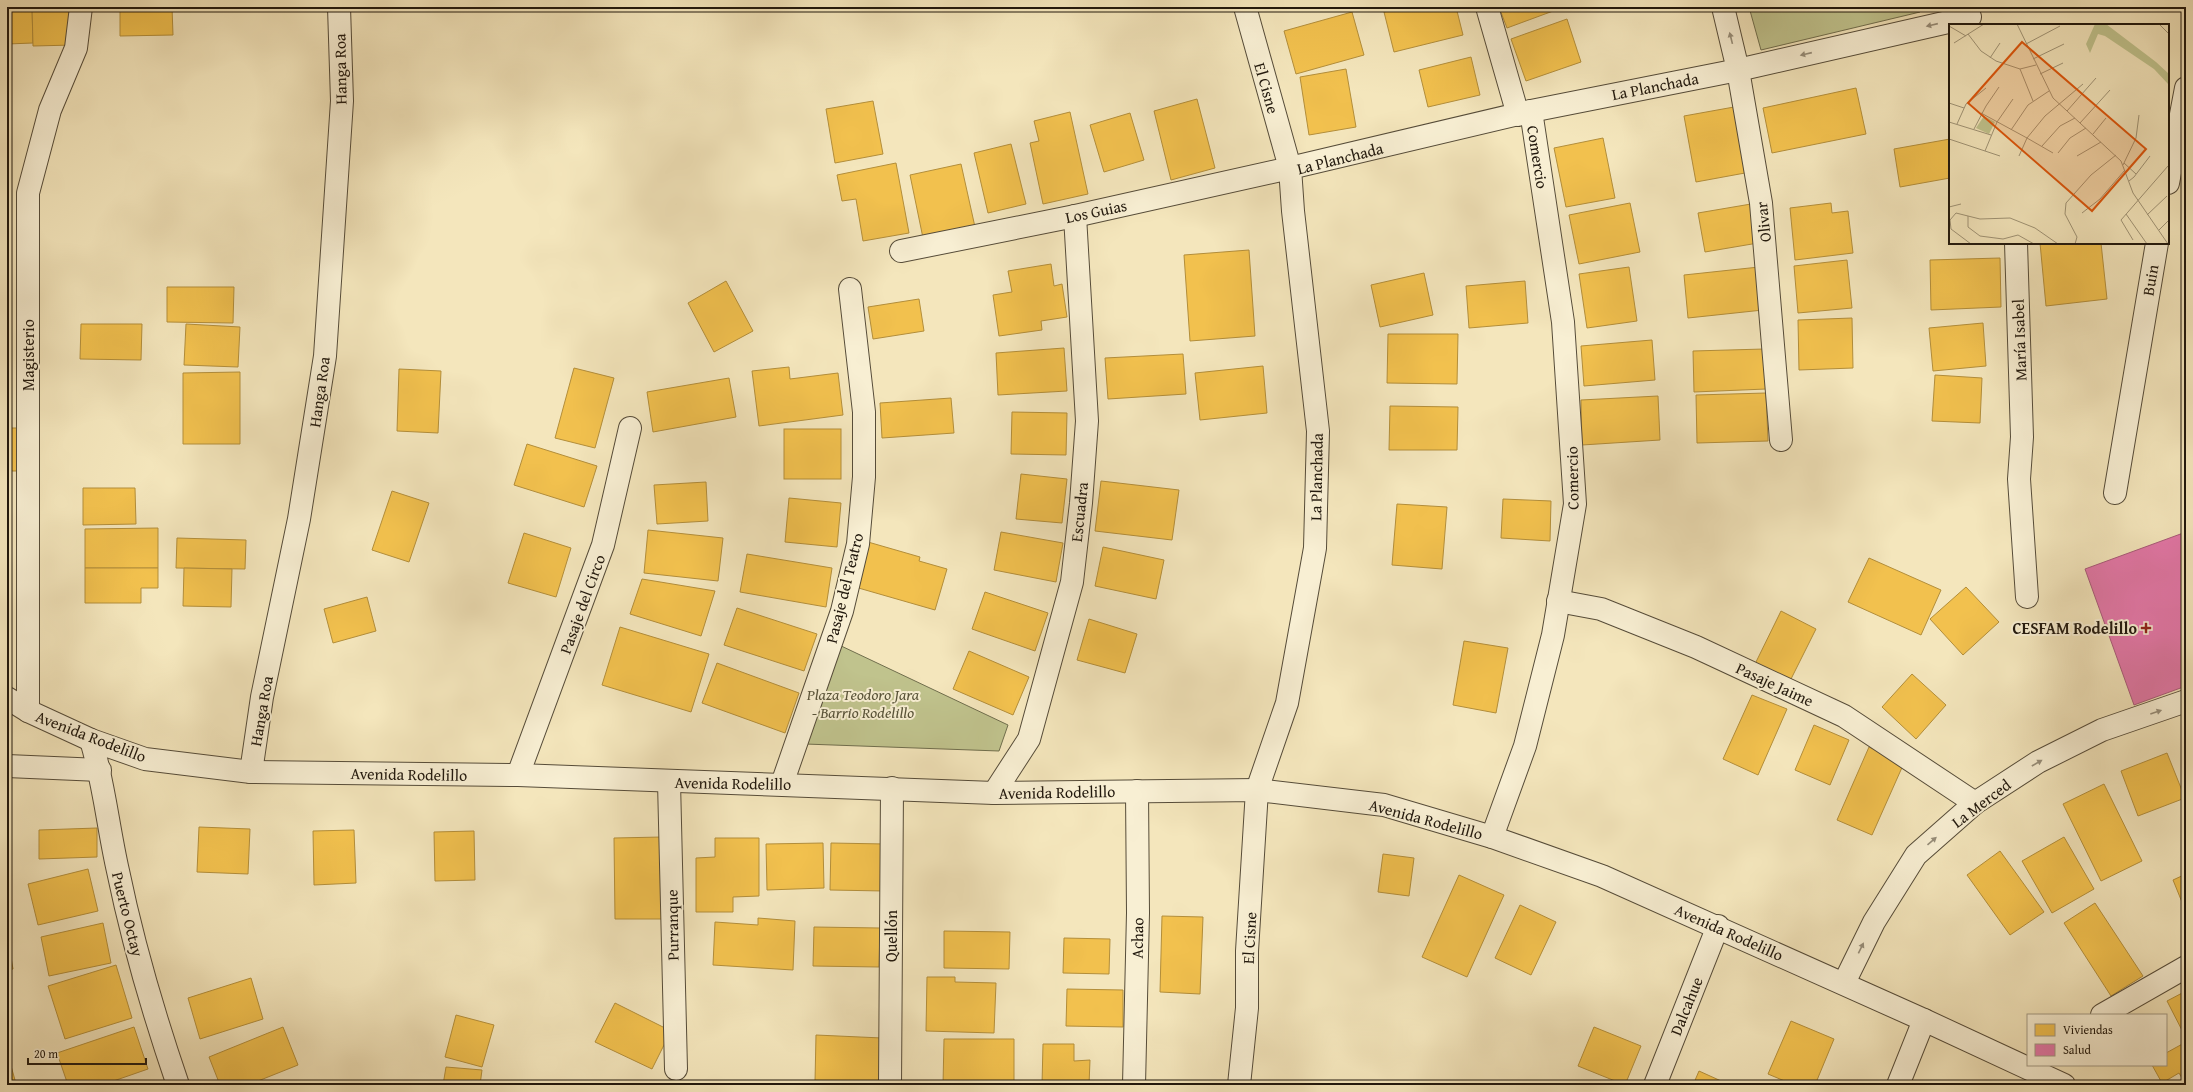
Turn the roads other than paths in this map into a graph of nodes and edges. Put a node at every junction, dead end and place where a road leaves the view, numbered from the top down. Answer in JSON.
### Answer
{"nodes":[{"id":1,"x":81,"y":7,"type":"edge"},
{"id":2,"x":339,"y":7,"type":"edge"},
{"id":3,"x":1245,"y":7,"type":"edge"},
{"id":4,"x":1487,"y":7,"type":"edge"},
{"id":5,"x":1723,"y":7,"type":"edge"},
{"id":6,"x":1970,"y":16,"type":"edge"},
{"id":7,"x":1738,"y":70,"type":"junction"},
{"id":8,"x":2186,"y":88,"type":"edge"},
{"id":9,"x":1524,"y":113,"type":"junction"},
{"id":10,"x":1290,"y":168,"type":"junction"},
{"id":11,"x":2169,"y":178,"type":"edge"},
{"id":12,"x":1075,"y":216,"type":"junction"},
{"id":13,"x":2016,"y":244,"type":"edge"},
{"id":14,"x":2156,"y":244,"type":"edge"},
{"id":15,"x":901,"y":251,"type":"dead end"},
{"id":16,"x":850,"y":289,"type":"dead end"},
{"id":17,"x":630,"y":428,"type":"dead end"},
{"id":18,"x":1781,"y":440,"type":"dead end"},
{"id":19,"x":2115,"y":493,"type":"dead end"},
{"id":20,"x":2027,"y":597,"type":"dead end"},
{"id":21,"x":1558,"y":601,"type":"junction"},
{"id":22,"x":7,"y":698,"type":"edge"},
{"id":23,"x":2186,"y":701,"type":"edge"},
{"id":24,"x":28,"y":711,"type":"junction"},
{"id":25,"x":92,"y":740,"type":"junction"},
{"id":26,"x":7,"y":766,"type":"edge"},
{"id":27,"x":100,"y":770,"type":"junction"},
{"id":28,"x":251,"y":772,"type":"junction"},
{"id":29,"x":518,"y":775,"type":"junction"},
{"id":30,"x":669,"y":782,"type":"junction"},
{"id":31,"x":782,"y":784,"type":"junction"},
{"id":32,"x":892,"y":788,"type":"junction"},
{"id":33,"x":1258,"y":790,"type":"junction"},
{"id":34,"x":1137,"y":791,"type":"junction"},
{"id":35,"x":994,"y":793,"type":"junction"},
{"id":36,"x":1975,"y":803,"type":"junction"},
{"id":37,"x":1492,"y":837,"type":"junction"},
{"id":38,"x":1718,"y":926,"type":"junction"},
{"id":39,"x":2186,"y":967,"type":"edge"},
{"id":40,"x":1844,"y":983,"type":"junction"},
{"id":41,"x":2104,"y":1014,"type":"edge"},
{"id":42,"x":1924,"y":1020,"type":"junction"},
{"id":43,"x":2027,"y":1063,"type":"edge"},
{"id":44,"x":2035,"y":1066,"type":"edge"},
{"id":45,"x":676,"y":1069,"type":"dead end"},
{"id":46,"x":2045,"y":1070,"type":"edge"},
{"id":47,"x":178,"y":1085,"type":"edge"},
{"id":48,"x":890,"y":1085,"type":"edge"},
{"id":49,"x":1134,"y":1085,"type":"edge"},
{"id":50,"x":1239,"y":1085,"type":"edge"},
{"id":51,"x":1655,"y":1085,"type":"edge"},
{"id":52,"x":1898,"y":1085,"type":"edge"},
{"id":53,"x":2064,"y":1085,"type":"edge"}],
"edges":[{"from":1,"to":24,"type":"street","name":"Magisterio"},
{"from":2,"to":28,"type":"street","name":"Hanga Roa"},
{"from":3,"to":10,"type":"street","name":"El Cisne"},
{"from":4,"to":9,"type":"street","name":"Comercio"},
{"from":7,"to":5,"type":"street","name":"Olivar","one_way":true},
{"from":6,"to":7,"type":"street","name":"La Planchada","one_way":true},
{"from":7,"to":9,"type":"street","name":"La Planchada"},
{"from":7,"to":18,"type":"street","name":"Olivar"},
{"from":8,"to":11,"type":"street"},
{"from":9,"to":10,"type":"street","name":"La Planchada"},
{"from":9,"to":21,"type":"street","name":"Comercio"},
{"from":10,"to":12,"type":"street","name":"Los Guias"},
{"from":10,"to":33,"type":"street","name":"La Planchada"},
{"from":12,"to":15,"type":"street","name":"Los Guias"},
{"from":12,"to":35,"type":"street","name":"Escuadra"},
{"from":13,"to":20,"type":"street","name":"María Isabel"},
{"from":14,"to":19,"type":"street","name":"Buin"},
{"from":16,"to":31,"type":"street","name":"Pasaje del Teatro"},
{"from":17,"to":29,"type":"street","name":"Pasaje del Circo"},
{"from":21,"to":36,"type":"street","name":"Pasaje Jaime"},
{"from":21,"to":37,"type":"street","name":"Comercio"},
{"from":22,"to":24,"type":"street","name":"Avenida Rodelillo"},
{"from":36,"to":23,"type":"street","name":"La Merced","one_way":true},
{"from":24,"to":25,"type":"street","name":"Avenida Rodelillo"},
{"from":25,"to":27,"type":"street","name":"Puerto Octay"},
{"from":25,"to":28,"type":"street","name":"Avenida Rodelillo"},
{"from":26,"to":27,"type":"street","name":"Avenida Rodelillo"},
{"from":27,"to":47,"type":"street","name":"Puerto Octay"},
{"from":28,"to":29,"type":"street","name":"Avenida Rodelillo"},
{"from":29,"to":30,"type":"street","name":"Avenida Rodelillo"},
{"from":30,"to":31,"type":"street","name":"Avenida Rodelillo"},
{"from":30,"to":45,"type":"street","name":"Purranque"},
{"from":31,"to":32,"type":"street","name":"Avenida Rodelillo"},
{"from":32,"to":35,"type":"street","name":"Avenida Rodelillo"},
{"from":32,"to":48,"type":"street","name":"Quellón"},
{"from":33,"to":34,"type":"street","name":"Avenida Rodelillo"},
{"from":33,"to":37,"type":"street","name":"Avenida Rodelillo"},
{"from":33,"to":50,"type":"street","name":"El Cisne"},
{"from":34,"to":35,"type":"street","name":"Avenida Rodelillo"},
{"from":34,"to":49,"type":"street","name":"Achao"},
{"from":40,"to":36,"type":"street","name":"La Merced","one_way":true},
{"from":37,"to":38,"type":"street","name":"Avenida Rodelillo"},
{"from":38,"to":40,"type":"street","name":"Avenida Rodelillo"},
{"from":38,"to":51,"type":"street","name":"Dalcahue"},
{"from":39,"to":41,"type":"street"},
{"from":40,"to":42,"type":"street","name":"Avenida Rodelillo"},
{"from":42,"to":43,"type":"street","name":"Avenida Rodelillo"},
{"from":42,"to":52,"type":"street"},
{"from":44,"to":46,"type":"street","name":"Avenida Rodelillo"},
{"from":46,"to":53,"type":"street","name":"Avenida Rodelillo"}]}
